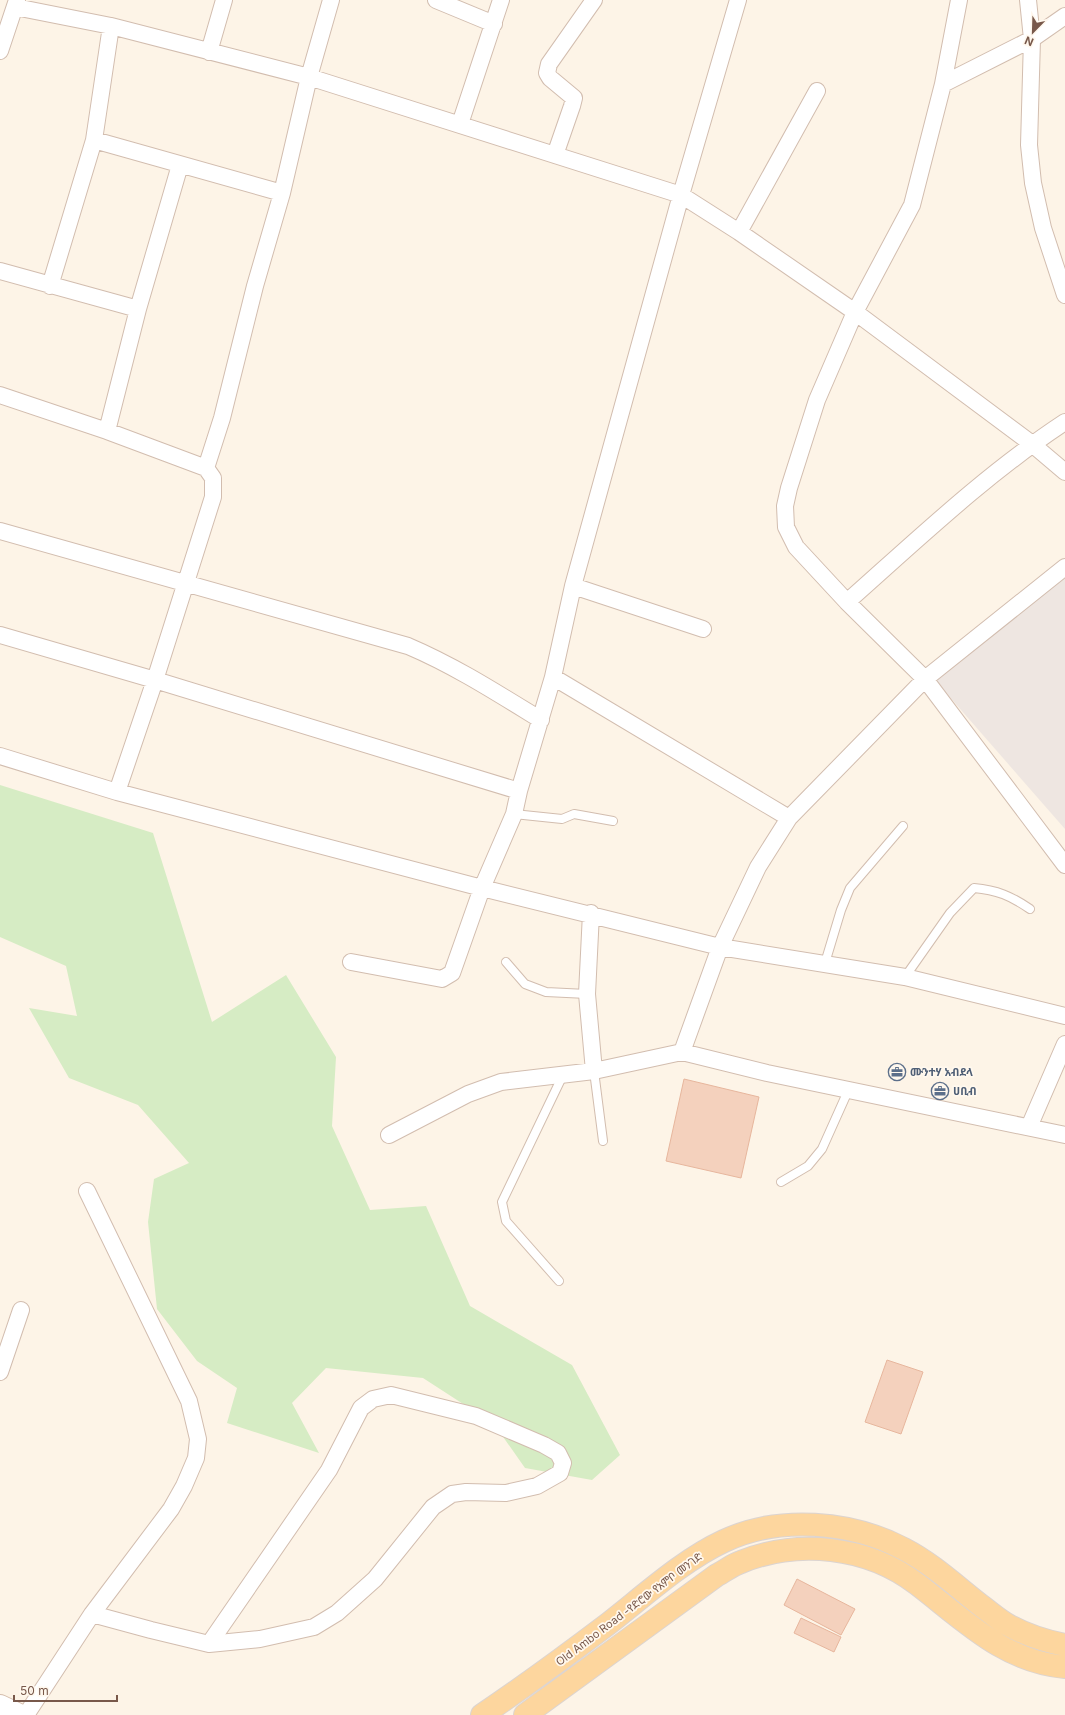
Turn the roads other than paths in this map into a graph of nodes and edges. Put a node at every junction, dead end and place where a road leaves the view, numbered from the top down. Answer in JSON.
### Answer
{"nodes":[{"id":1,"x":224,"y":0,"type":"edge"},
{"id":2,"x":331,"y":0,"type":"edge"},
{"id":3,"x":437,"y":0,"type":"edge"},
{"id":4,"x":501,"y":0,"type":"edge"},
{"id":5,"x":594,"y":0,"type":"edge"},
{"id":6,"x":738,"y":0,"type":"edge"},
{"id":7,"x":959,"y":0,"type":"edge"},
{"id":8,"x":1028,"y":0,"type":"edge"},
{"id":9,"x":16,"y":3,"type":"edge"},
{"id":10,"x":1065,"y":16,"type":"edge"},
{"id":11,"x":494,"y":24,"type":"junction"},
{"id":12,"x":111,"y":26,"type":"junction"},
{"id":13,"x":1032,"y":39,"type":"junction"},
{"id":14,"x":0,"y":51,"type":"edge"},
{"id":15,"x":209,"y":52,"type":"junction"},
{"id":16,"x":309,"y":77,"type":"junction"},
{"id":17,"x":943,"y":84,"type":"junction"},
{"id":18,"x":817,"y":91,"type":"dead end"},
{"id":19,"x":460,"y":124,"type":"junction"},
{"id":20,"x":94,"y":140,"type":"junction"},
{"id":21,"x":555,"y":155,"type":"junction"},
{"id":22,"x":180,"y":165,"type":"junction"},
{"id":23,"x":282,"y":192,"type":"junction"},
{"id":24,"x":680,"y":195,"type":"junction"},
{"id":25,"x":739,"y":232,"type":"junction"},
{"id":26,"x":0,"y":272,"type":"edge"},
{"id":27,"x":50,"y":286,"type":"junction"},
{"id":28,"x":1065,"y":295,"type":"edge"},
{"id":29,"x":138,"y":309,"type":"junction"},
{"id":30,"x":855,"y":312,"type":"junction"},
{"id":31,"x":0,"y":395,"type":"edge"},
{"id":32,"x":1065,"y":422,"type":"edge"},
{"id":33,"x":107,"y":431,"type":"junction"},
{"id":34,"x":1032,"y":444,"type":"junction"},
{"id":35,"x":206,"y":468,"type":"junction"},
{"id":36,"x":1065,"y":472,"type":"edge"},
{"id":37,"x":0,"y":531,"type":"edge"},
{"id":38,"x":1065,"y":567,"type":"edge"},
{"id":39,"x":186,"y":584,"type":"junction"},
{"id":40,"x":573,"y":586,"type":"junction"},
{"id":41,"x":847,"y":602,"type":"junction"},
{"id":42,"x":703,"y":629,"type":"dead end"},
{"id":43,"x":0,"y":635,"type":"edge"},
{"id":44,"x":553,"y":677,"type":"junction"},
{"id":45,"x":925,"y":679,"type":"junction"},
{"id":46,"x":155,"y":680,"type":"junction"},
{"id":47,"x":541,"y":720,"type":"junction"},
{"id":48,"x":0,"y":756,"type":"edge"},
{"id":49,"x":117,"y":792,"type":"junction"},
{"id":50,"x":519,"y":792,"type":"junction"},
{"id":51,"x":514,"y":814,"type":"junction"},
{"id":52,"x":789,"y":818,"type":"junction"},
{"id":53,"x":613,"y":821,"type":"dead end"},
{"id":54,"x":903,"y":826,"type":"dead end"},
{"id":55,"x":1065,"y":866,"type":"edge"},
{"id":56,"x":482,"y":888,"type":"junction"},
{"id":57,"x":1030,"y":909,"type":"dead end"},
{"id":58,"x":591,"y":914,"type":"junction"},
{"id":59,"x":720,"y":947,"type":"junction"},
{"id":60,"x":351,"y":962,"type":"dead end"},
{"id":61,"x":506,"y":962,"type":"dead end"},
{"id":62,"x":825,"y":963,"type":"junction"},
{"id":63,"x":905,"y":977,"type":"junction"},
{"id":64,"x":587,"y":994,"type":"junction"},
{"id":65,"x":1065,"y":1016,"type":"edge"},
{"id":66,"x":1065,"y":1044,"type":"edge"},
{"id":67,"x":682,"y":1052,"type":"junction"},
{"id":68,"x":594,"y":1071,"type":"junction"},
{"id":69,"x":563,"y":1075,"type":"junction"},
{"id":70,"x":848,"y":1091,"type":"junction"},
{"id":71,"x":1029,"y":1127,"type":"junction"},
{"id":72,"x":389,"y":1135,"type":"dead end"},
{"id":73,"x":1065,"y":1135,"type":"edge"},
{"id":74,"x":603,"y":1141,"type":"dead end"},
{"id":75,"x":781,"y":1182,"type":"dead end"},
{"id":76,"x":87,"y":1191,"type":"dead end"},
{"id":77,"x":559,"y":1281,"type":"dead end"},
{"id":78,"x":21,"y":1310,"type":"dead end"},
{"id":79,"x":0,"y":1372,"type":"edge"},
{"id":80,"x":820,"y":1525,"type":"junction"},
{"id":81,"x":820,"y":1549,"type":"junction"},
{"id":82,"x":92,"y":1614,"type":"junction"},
{"id":83,"x":209,"y":1644,"type":"junction"},
{"id":84,"x":1065,"y":1645,"type":"edge"},
{"id":85,"x":1065,"y":1667,"type":"edge"},
{"id":86,"x":0,"y":1706,"type":"edge"},
{"id":87,"x":19,"y":1715,"type":"edge"},
{"id":88,"x":26,"y":1715,"type":"edge"},
{"id":89,"x":482,"y":1715,"type":"edge"},
{"id":90,"x":525,"y":1715,"type":"edge"}],
"edges":[{"from":1,"to":15,"type":"street"},
{"from":2,"to":16,"type":"street"},
{"from":3,"to":11,"type":"street"},
{"from":4,"to":11,"type":"street"},
{"from":5,"to":21,"type":"street"},
{"from":6,"to":24,"type":"street"},
{"from":7,"to":17,"type":"street"},
{"from":8,"to":13,"type":"street"},
{"from":9,"to":12,"type":"street"},
{"from":9,"to":14,"type":"street"},
{"from":10,"to":13,"type":"street"},
{"from":11,"to":19,"type":"street"},
{"from":12,"to":15,"type":"street"},
{"from":12,"to":20,"type":"street"},
{"from":13,"to":17,"type":"street"},
{"from":13,"to":28,"type":"street"},
{"from":15,"to":16,"type":"street"},
{"from":16,"to":19,"type":"street"},
{"from":16,"to":23,"type":"street"},
{"from":17,"to":30,"type":"street"},
{"from":18,"to":25,"type":"street"},
{"from":19,"to":21,"type":"street"},
{"from":20,"to":22,"type":"street"},
{"from":20,"to":27,"type":"street"},
{"from":21,"to":24,"type":"street"},
{"from":22,"to":23,"type":"street"},
{"from":22,"to":29,"type":"street"},
{"from":23,"to":35,"type":"street"},
{"from":24,"to":25,"type":"street"},
{"from":24,"to":40,"type":"street"},
{"from":25,"to":30,"type":"street"},
{"from":26,"to":27,"type":"street"},
{"from":27,"to":29,"type":"street"},
{"from":29,"to":33,"type":"street"},
{"from":30,"to":34,"type":"street"},
{"from":30,"to":41,"type":"street"},
{"from":31,"to":33,"type":"street"},
{"from":32,"to":34,"type":"street"},
{"from":33,"to":35,"type":"street"},
{"from":34,"to":36,"type":"street"},
{"from":34,"to":41,"type":"street"},
{"from":35,"to":39,"type":"street"},
{"from":37,"to":39,"type":"street"},
{"from":38,"to":45,"type":"street"},
{"from":39,"to":46,"type":"street"},
{"from":39,"to":47,"type":"street"},
{"from":40,"to":42,"type":"street"},
{"from":40,"to":44,"type":"street"},
{"from":41,"to":45,"type":"street"},
{"from":43,"to":46,"type":"street"},
{"from":44,"to":47,"type":"street"},
{"from":44,"to":52,"type":"street"},
{"from":45,"to":52,"type":"street"},
{"from":45,"to":55,"type":"street"},
{"from":46,"to":49,"type":"street"},
{"from":46,"to":50,"type":"street"},
{"from":47,"to":50,"type":"street"},
{"from":48,"to":49,"type":"street"},
{"from":49,"to":56,"type":"street"},
{"from":50,"to":51,"type":"street"},
{"from":51,"to":53,"type":"lane"},
{"from":51,"to":56,"type":"street"},
{"from":52,"to":59,"type":"street"},
{"from":54,"to":62,"type":"lane"},
{"from":56,"to":58,"type":"street"},
{"from":56,"to":60,"type":"street"},
{"from":57,"to":63,"type":"lane"},
{"from":58,"to":59,"type":"street"},
{"from":58,"to":64,"type":"street"},
{"from":59,"to":62,"type":"street"},
{"from":59,"to":67,"type":"street"},
{"from":61,"to":64,"type":"lane"},
{"from":62,"to":63,"type":"street"},
{"from":63,"to":65,"type":"street"},
{"from":64,"to":68,"type":"street"},
{"from":66,"to":71,"type":"street"},
{"from":67,"to":68,"type":"street"},
{"from":67,"to":70,"type":"street"},
{"from":68,"to":69,"type":"street"},
{"from":68,"to":74,"type":"lane"},
{"from":69,"to":72,"type":"street"},
{"from":69,"to":77,"type":"lane"},
{"from":70,"to":71,"type":"street"},
{"from":70,"to":75,"type":"lane"},
{"from":71,"to":73,"type":"street"},
{"from":76,"to":82,"type":"street"},
{"from":78,"to":79,"type":"street"},
{"from":80,"to":81,"type":"main road"},
{"from":80,"to":84,"type":"main road","name":"Old Ambo Road -የድሮው የአምቦ መንገድ"},
{"from":80,"to":89,"type":"main road","name":"Old Ambo Road -የድሮው የአምቦ መንገድ"},
{"from":81,"to":85,"type":"main road","name":"Old Ambo Road -የድሮው የአምቦ መንገድ"},
{"from":81,"to":90,"type":"main road","name":"Old Ambo Road -የድሮው የአምቦ መንገድ"},
{"from":82,"to":83,"type":"street"},
{"from":82,"to":88,"type":"street"},
{"from":83,"to":83,"type":"street"},
{"from":86,"to":87,"type":"street"}]}
